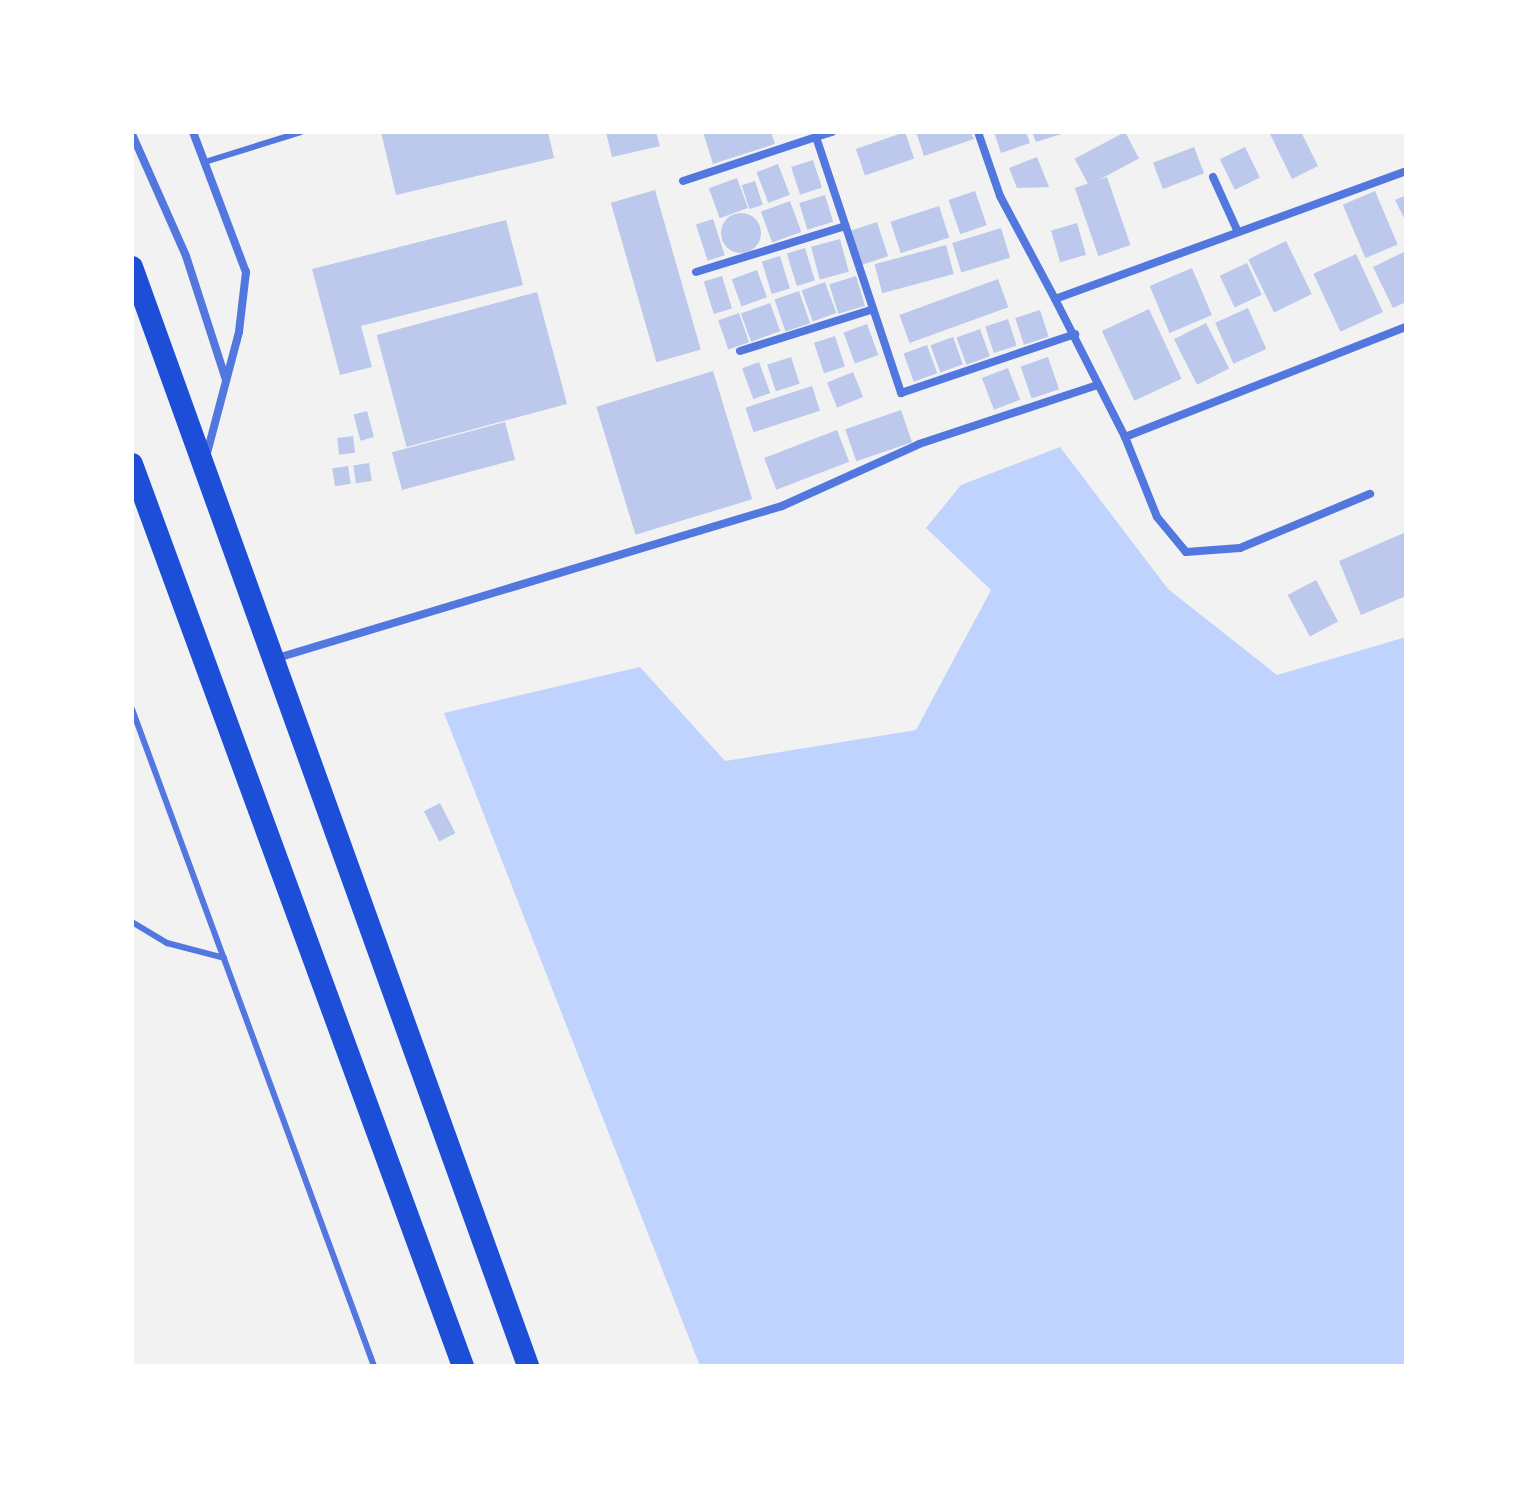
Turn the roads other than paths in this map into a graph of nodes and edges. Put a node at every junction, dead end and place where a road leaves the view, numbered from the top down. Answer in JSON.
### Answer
{"nodes":[{"id":1,"x":193,"y":132,"type":"edge"},
{"id":2,"x":301,"y":132,"type":"edge"},
{"id":3,"x":832,"y":132,"type":"edge"},
{"id":4,"x":978,"y":132,"type":"edge"},
{"id":5,"x":132,"y":134,"type":"edge"},
{"id":6,"x":816,"y":137,"type":"junction"},
{"id":7,"x":208,"y":161,"type":"junction"},
{"id":8,"x":1406,"y":171,"type":"edge"},
{"id":9,"x":1213,"y":177,"type":"dead end"},
{"id":10,"x":683,"y":181,"type":"dead end"},
{"id":11,"x":842,"y":227,"type":"junction"},
{"id":12,"x":1238,"y":232,"type":"junction"},
{"id":13,"x":132,"y":267,"type":"edge"},
{"id":14,"x":696,"y":272,"type":"dead end"},
{"id":15,"x":1055,"y":299,"type":"junction"},
{"id":16,"x":871,"y":310,"type":"junction"},
{"id":17,"x":1406,"y":327,"type":"edge"},
{"id":18,"x":1075,"y":334,"type":"junction"},
{"id":19,"x":740,"y":351,"type":"dead end"},
{"id":20,"x":226,"y":380,"type":"junction"},
{"id":21,"x":1097,"y":385,"type":"junction"},
{"id":22,"x":1125,"y":437,"type":"junction"},
{"id":23,"x":204,"y":462,"type":"junction"},
{"id":24,"x":132,"y":464,"type":"edge"},
{"id":25,"x":1370,"y":494,"type":"dead end"},
{"id":26,"x":273,"y":659,"type":"junction"},
{"id":27,"x":133,"y":712,"type":"edge"},
{"id":28,"x":132,"y":922,"type":"edge"},
{"id":29,"x":224,"y":958,"type":"junction"},
{"id":30,"x":374,"y":1366,"type":"edge"},
{"id":31,"x":463,"y":1366,"type":"edge"},
{"id":32,"x":528,"y":1366,"type":"edge"}],
"edges":[{"from":1,"to":7,"type":"street"},
{"from":2,"to":7,"type":"lane"},
{"from":3,"to":6,"type":"street"},
{"from":4,"to":15,"type":"street"},
{"from":5,"to":20,"type":"street"},
{"from":6,"to":10,"type":"street"},
{"from":6,"to":11,"type":"street"},
{"from":7,"to":20,"type":"street"},
{"from":8,"to":12,"type":"street"},
{"from":9,"to":12,"type":"street"},
{"from":11,"to":14,"type":"street"},
{"from":11,"to":16,"type":"street"},
{"from":12,"to":15,"type":"street"},
{"from":13,"to":23,"type":"highway"},
{"from":15,"to":18,"type":"street"},
{"from":16,"to":18,"type":"street"},
{"from":16,"to":19,"type":"street"},
{"from":17,"to":22,"type":"street"},
{"from":18,"to":21,"type":"street"},
{"from":20,"to":23,"type":"street"},
{"from":21,"to":22,"type":"street"},
{"from":21,"to":26,"type":"street"},
{"from":22,"to":25,"type":"street"},
{"from":23,"to":26,"type":"highway"},
{"from":24,"to":31,"type":"highway"},
{"from":26,"to":32,"type":"highway"},
{"from":27,"to":29,"type":"lane"},
{"from":28,"to":29,"type":"lane"},
{"from":29,"to":30,"type":"lane"}]}
